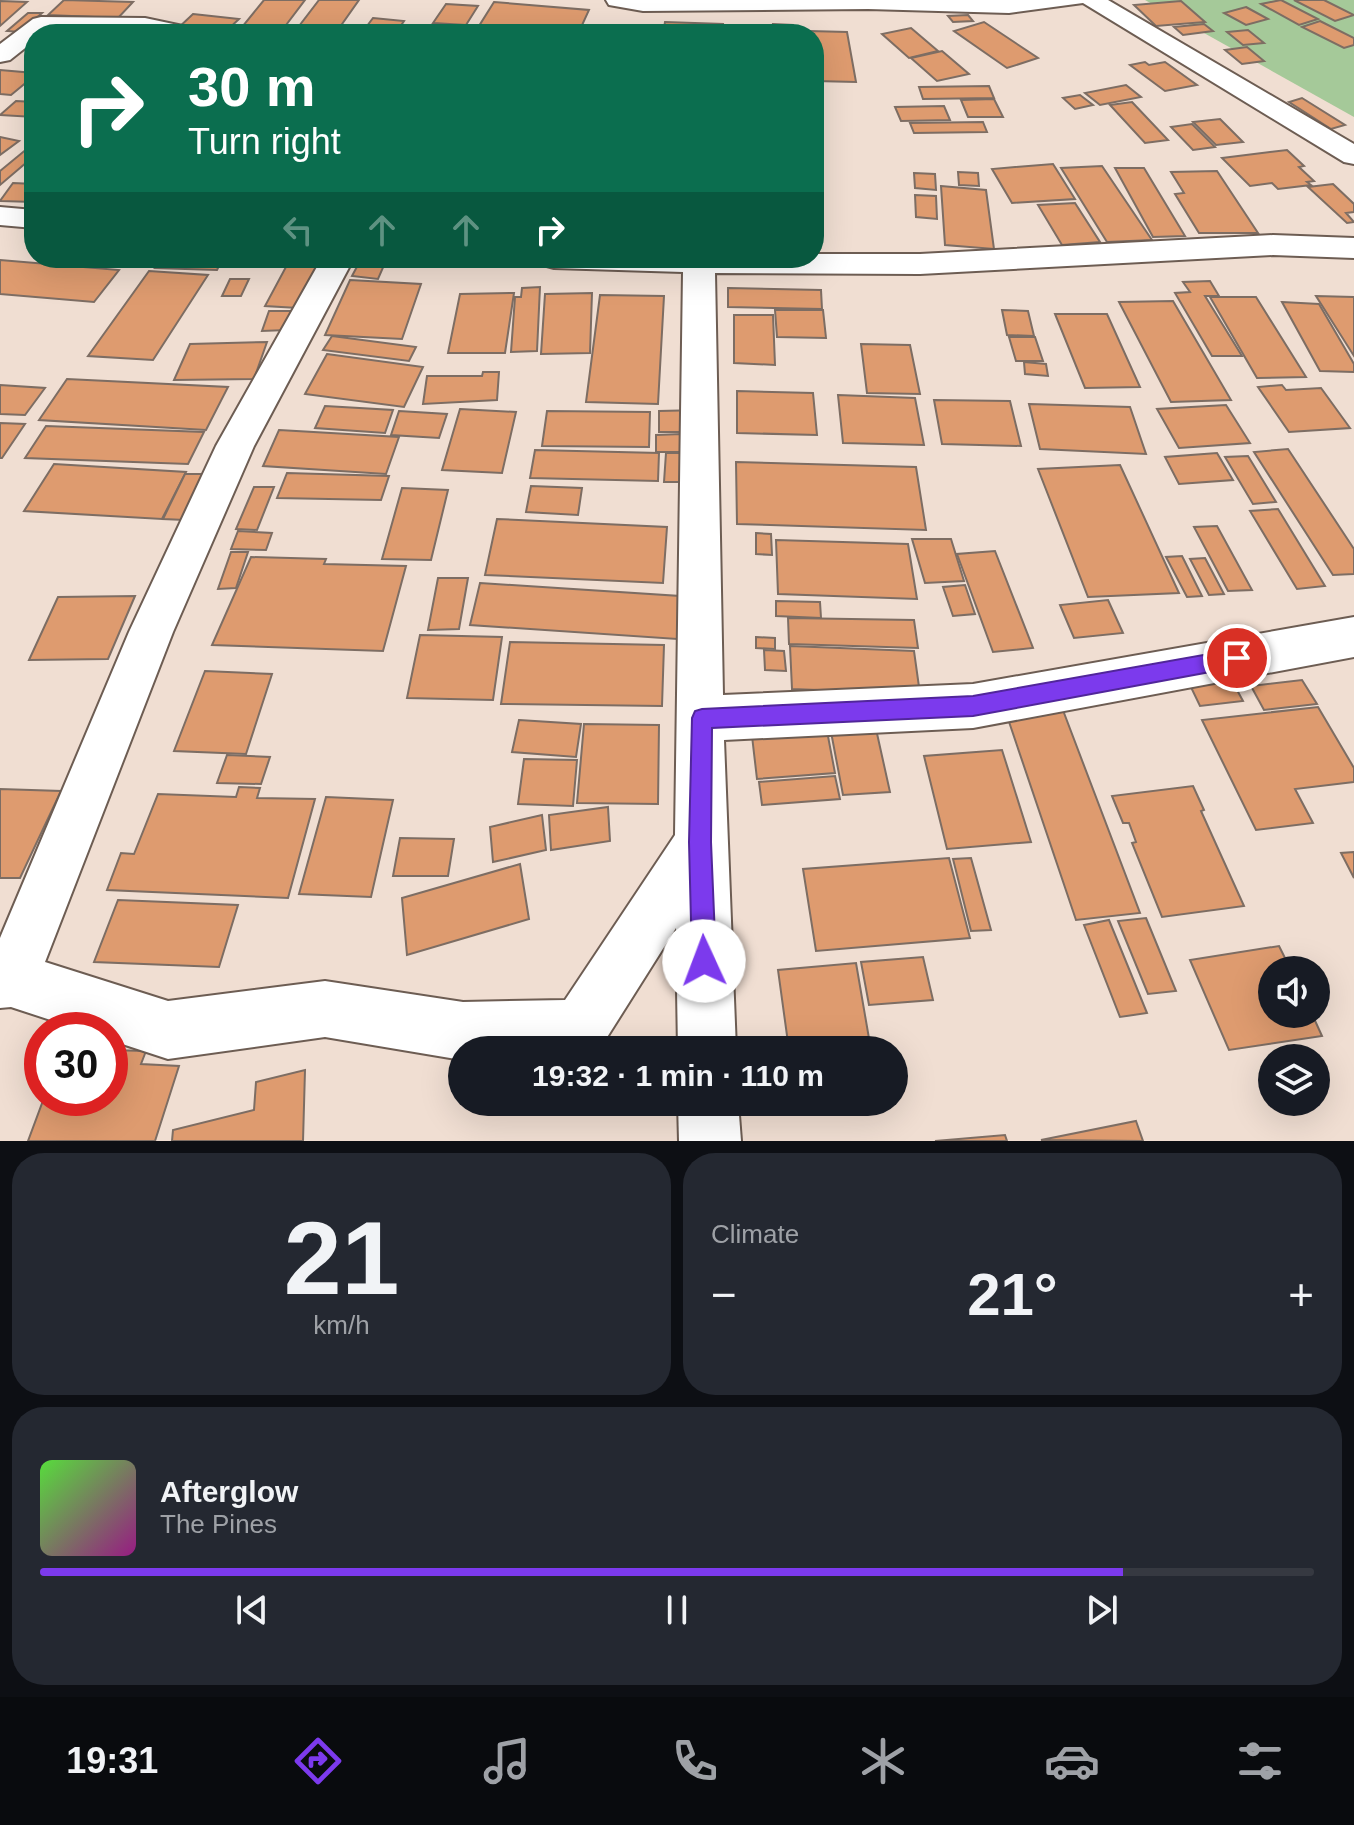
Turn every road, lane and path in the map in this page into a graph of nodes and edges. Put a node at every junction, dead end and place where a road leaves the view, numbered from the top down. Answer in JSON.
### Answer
{"nodes":[{"id":1,"x":617,"y":0,"type":"edge"},
{"id":2,"x":1074,"y":0,"type":"edge"},
{"id":3,"x":1092,"y":0,"type":"edge"},
{"id":4,"x":926,"y":2,"type":"edge"},
{"id":5,"x":641,"y":8,"type":"edge"},
{"id":6,"x":41,"y":24,"type":"edge"},
{"id":7,"x":168,"y":24,"type":"edge"},
{"id":8,"x":24,"y":37,"type":"edge"},
{"id":9,"x":1,"y":55,"type":"edge"},
{"id":10,"x":1354,"y":156,"type":"edge"},
{"id":11,"x":0,"y":216,"type":"edge"},
{"id":12,"x":24,"y":218,"type":"edge"},
{"id":13,"x":1354,"y":248,"type":"edge"},
{"id":14,"x":824,"y":264,"type":"edge"},
{"id":15,"x":333,"y":268,"type":"edge"},
{"id":16,"x":699,"y":268,"type":"edge"},
{"id":17,"x":1354,"y":637,"type":"edge"},
{"id":18,"x":702,"y":718,"type":"junction"},
{"id":19,"x":700,"y":842,"type":"junction"},
{"id":20,"x":6,"y":980,"type":"edge"},
{"id":21,"x":707,"y":1036,"type":"edge"},
{"id":22,"x":709,"y":1116,"type":"edge"},
{"id":23,"x":710,"y":1141,"type":"edge"}],
"edges":[{"from":1,"to":5,"type":"street"},
{"from":2,"to":4,"type":"street"},
{"from":3,"to":10,"type":"street"},
{"from":4,"to":5,"type":"street"},
{"from":6,"to":7,"type":"street"},
{"from":8,"to":9,"type":"street"},
{"from":11,"to":12,"type":"street"},
{"from":13,"to":14,"type":"street"},
{"from":15,"to":20,"type":"street"},
{"from":16,"to":18,"type":"street"},
{"from":17,"to":18,"type":"street"},
{"from":18,"to":19,"type":"street"},
{"from":19,"to":20,"type":"street"},
{"from":19,"to":21,"type":"street"},
{"from":22,"to":23,"type":"street"}]}
